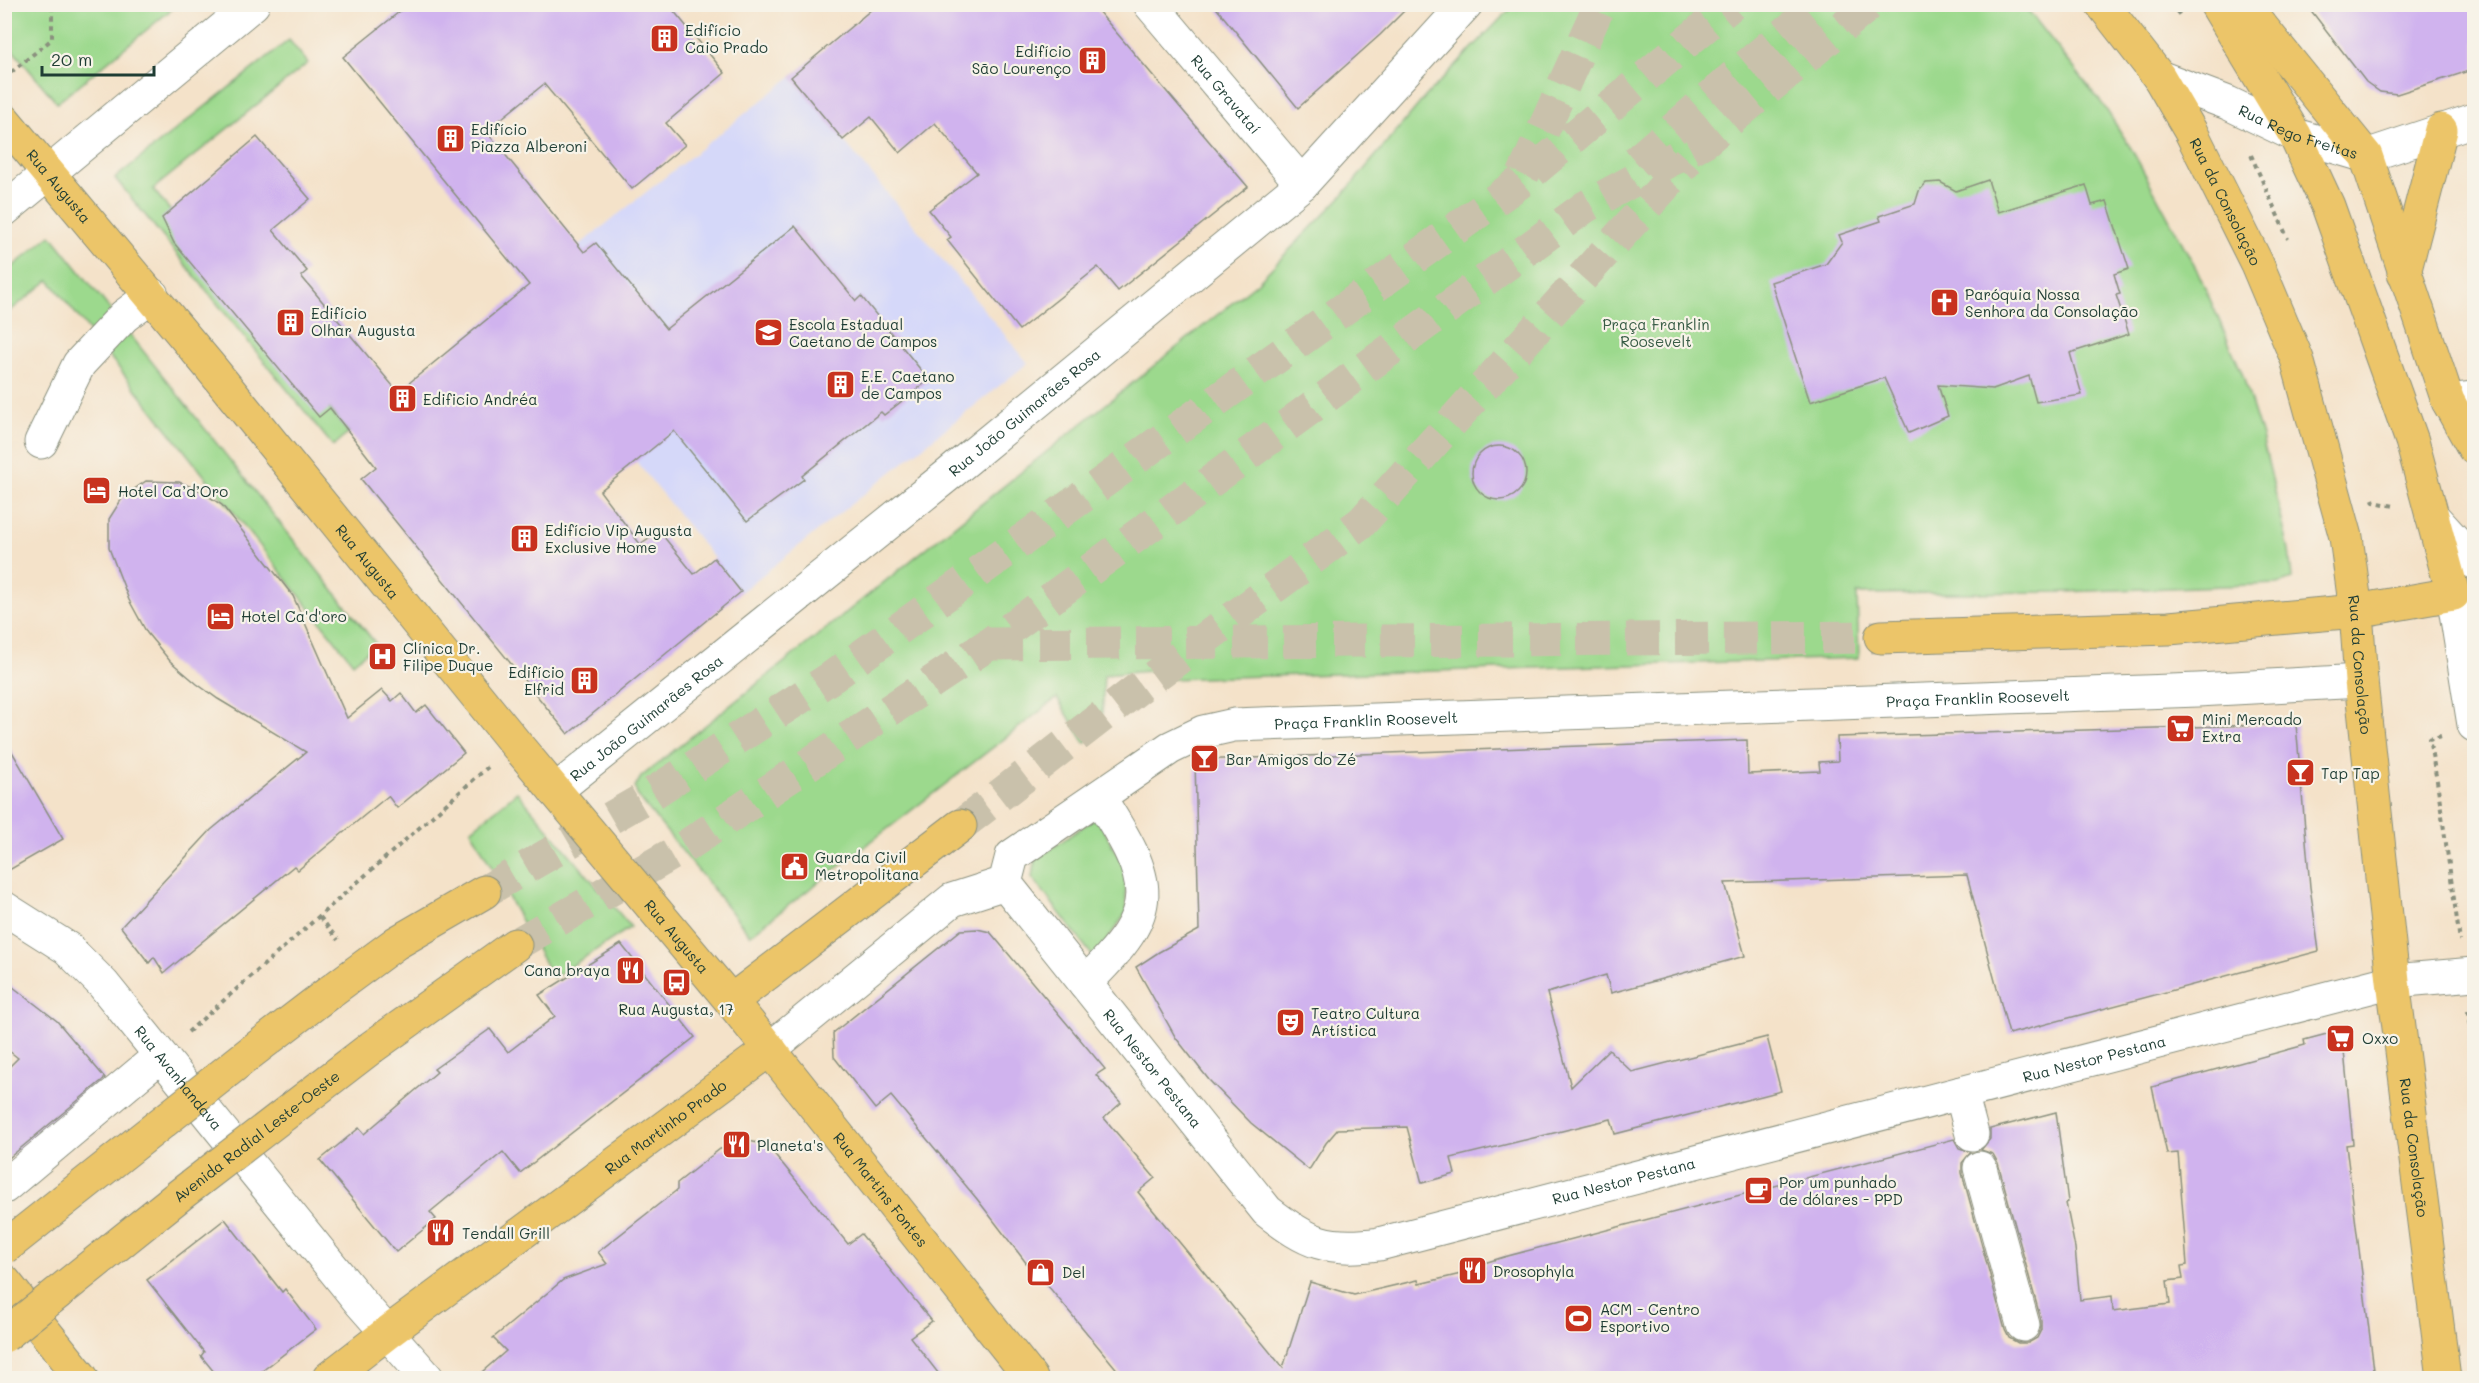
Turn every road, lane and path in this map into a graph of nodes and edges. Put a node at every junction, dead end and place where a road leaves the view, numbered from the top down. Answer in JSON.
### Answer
{"nodes":[{"id":1,"x":52,"y":4,"type":"edge"},
{"id":2,"x":253,"y":4,"type":"edge"},
{"id":3,"x":1150,"y":4,"type":"edge"},
{"id":4,"x":1466,"y":4,"type":"edge"},
{"id":5,"x":2102,"y":4,"type":"edge"},
{"id":6,"x":2217,"y":4,"type":"edge"},
{"id":7,"x":2243,"y":4,"type":"edge"},
{"id":8,"x":2159,"y":77,"type":"junction"},
{"id":9,"x":4,"y":78,"type":"edge"},
{"id":10,"x":4,"y":120,"type":"edge"},
{"id":11,"x":2475,"y":120,"type":"edge"},
{"id":12,"x":2441,"y":130,"type":"junction"},
{"id":13,"x":2295,"y":135,"type":"junction"},
{"id":14,"x":2366,"y":156,"type":"junction"},
{"id":15,"x":48,"y":174,"type":"junction"},
{"id":16,"x":1302,"y":184,"type":"junction"},
{"id":17,"x":4,"y":210,"type":"edge"},
{"id":18,"x":2404,"y":273,"type":"junction"},
{"id":19,"x":152,"y":295,"type":"junction"},
{"id":20,"x":2461,"y":400,"type":"edge"},
{"id":21,"x":41,"y":442,"type":"dead end"},
{"id":22,"x":2474,"y":448,"type":"edge"},
{"id":23,"x":2432,"y":516,"type":"junction"},
{"id":24,"x":2475,"y":562,"type":"edge"},
{"id":25,"x":2453,"y":594,"type":"junction"},
{"id":26,"x":2356,"y":610,"type":"junction"},
{"id":27,"x":1881,"y":637,"type":"tunnel mouth"},
{"id":28,"x":2361,"y":681,"type":"junction"},
{"id":29,"x":2463,"y":730,"type":"edge"},
{"id":30,"x":514,"y":743,"type":"junction"},
{"id":31,"x":555,"y":791,"type":"junction"},
{"id":32,"x":1099,"y":797,"type":"junction"},
{"id":33,"x":960,"y":826,"type":"tunnel mouth"},
{"id":34,"x":1005,"y":883,"type":"junction"},
{"id":35,"x":484,"y":892,"type":"tunnel mouth"},
{"id":36,"x":4,"y":908,"type":"edge"},
{"id":37,"x":515,"y":945,"type":"tunnel mouth"},
{"id":38,"x":2469,"y":974,"type":"edge"},
{"id":39,"x":2393,"y":981,"type":"junction"},
{"id":40,"x":1085,"y":983,"type":"junction"},
{"id":41,"x":731,"y":1001,"type":"junction"},
{"id":42,"x":770,"y":1049,"type":"junction"},
{"id":43,"x":160,"y":1056,"type":"junction"},
{"id":44,"x":2475,"y":1064,"type":"edge"},
{"id":45,"x":1961,"y":1093,"type":"junction"},
{"id":46,"x":1972,"y":1134,"type":"dead end"},
{"id":47,"x":1980,"y":1168,"type":"dead end"},
{"id":48,"x":4,"y":1187,"type":"edge"},
{"id":49,"x":4,"y":1248,"type":"edge"},
{"id":50,"x":4,"y":1281,"type":"edge"},
{"id":51,"x":2023,"y":1325,"type":"dead end"},
{"id":52,"x":387,"y":1333,"type":"junction"},
{"id":53,"x":4,"y":1336,"type":"edge"},
{"id":54,"x":82,"y":1378,"type":"edge"},
{"id":55,"x":329,"y":1378,"type":"edge"},
{"id":56,"x":426,"y":1378,"type":"edge"},
{"id":57,"x":1031,"y":1378,"type":"edge"},
{"id":58,"x":2444,"y":1378,"type":"edge"}],
"edges":[{"from":1,"to":9,"type":"path"},
{"from":2,"to":15,"type":"street"},
{"from":3,"to":16,"type":"street","name":"Rua Gravataí"},
{"from":4,"to":16,"type":"street","name":"Rua João Guimarães Rosa"},
{"from":5,"to":8,"type":"main road","name":"Rua da Consolação"},
{"from":6,"to":13,"type":"main road"},
{"from":7,"to":14,"type":"main road"},
{"from":8,"to":13,"type":"street","name":"Rua Rego Freitas"},
{"from":8,"to":26,"type":"main road","name":"Rua da Consolação"},
{"from":10,"to":15,"type":"main road","name":"Rua Augusta"},
{"from":11,"to":12,"type":"street","name":"Rua Rego Freitas"},
{"from":12,"to":14,"type":"street","name":"Rua Rego Freitas"},
{"from":12,"to":18,"type":"main road"},
{"from":13,"to":14,"type":"street","name":"Rua Rego Freitas"},
{"from":13,"to":23,"type":"main road"},
{"from":14,"to":18,"type":"main road"},
{"from":15,"to":17,"type":"street"},
{"from":15,"to":19,"type":"main road","name":"Rua Augusta"},
{"from":16,"to":31,"type":"street","name":"Rua João Guimarães Rosa"},
{"from":18,"to":20,"type":"main road"},
{"from":19,"to":21,"type":"street"},
{"from":19,"to":30,"type":"main road","name":"Rua Augusta"},
{"from":20,"to":22,"type":"main road"},
{"from":23,"to":24,"type":"street"},
{"from":23,"to":25,"type":"main road"},
{"from":25,"to":26,"type":"main road"},
{"from":25,"to":29,"type":"street"},
{"from":26,"to":27,"type":"main road"},
{"from":26,"to":28,"type":"main road","name":"Rua da Consolação"},
{"from":28,"to":32,"type":"street","name":"Praça Franklin Roosevelt"},
{"from":28,"to":39,"type":"main road","name":"Rua da Consolação"},
{"from":29,"to":38,"type":"path"},
{"from":30,"to":31,"type":"main road","name":"Rua Augusta"},
{"from":30,"to":43,"type":"path"},
{"from":31,"to":41,"type":"main road","name":"Rua Augusta"},
{"from":32,"to":34,"type":"street","name":"Praça Franklin Roosevelt"},
{"from":32,"to":40,"type":"street"},
{"from":33,"to":41,"type":"main road"},
{"from":34,"to":40,"type":"street","name":"Rua Nestor Pestana"},
{"from":34,"to":42,"type":"street","name":"Rua Martinho Prado"},
{"from":35,"to":49,"type":"main road","bridge":true},
{"from":36,"to":43,"type":"street","name":"Rua Avanhandava"},
{"from":37,"to":53,"type":"main road","name":"Avenida Radial Leste-Oeste","bridge":true},
{"from":38,"to":39,"type":"street","name":"Rua Nestor Pestana"},
{"from":38,"to":44,"type":"path"},
{"from":39,"to":45,"type":"street","name":"Rua Nestor Pestana"},
{"from":39,"to":58,"type":"main road","name":"Rua da Consolação"},
{"from":40,"to":45,"type":"street","name":"Rua Nestor Pestana"},
{"from":41,"to":42,"type":"main road","name":"Rua Martins Fontes"},
{"from":42,"to":52,"type":"main road","name":"Rua Martinho Prado"},
{"from":42,"to":57,"type":"main road","name":"Rua Martins Fontes"},
{"from":43,"to":48,"type":"street"},
{"from":43,"to":52,"type":"street","name":"Rua Avanhandava"},
{"from":45,"to":46,"type":"street"},
{"from":47,"to":51,"type":"street"},
{"from":50,"to":54,"type":"main road"},
{"from":52,"to":55,"type":"main road","name":"Rua Martinho Prado"},
{"from":52,"to":56,"type":"street","name":"Rua Avanhandava"}]}
